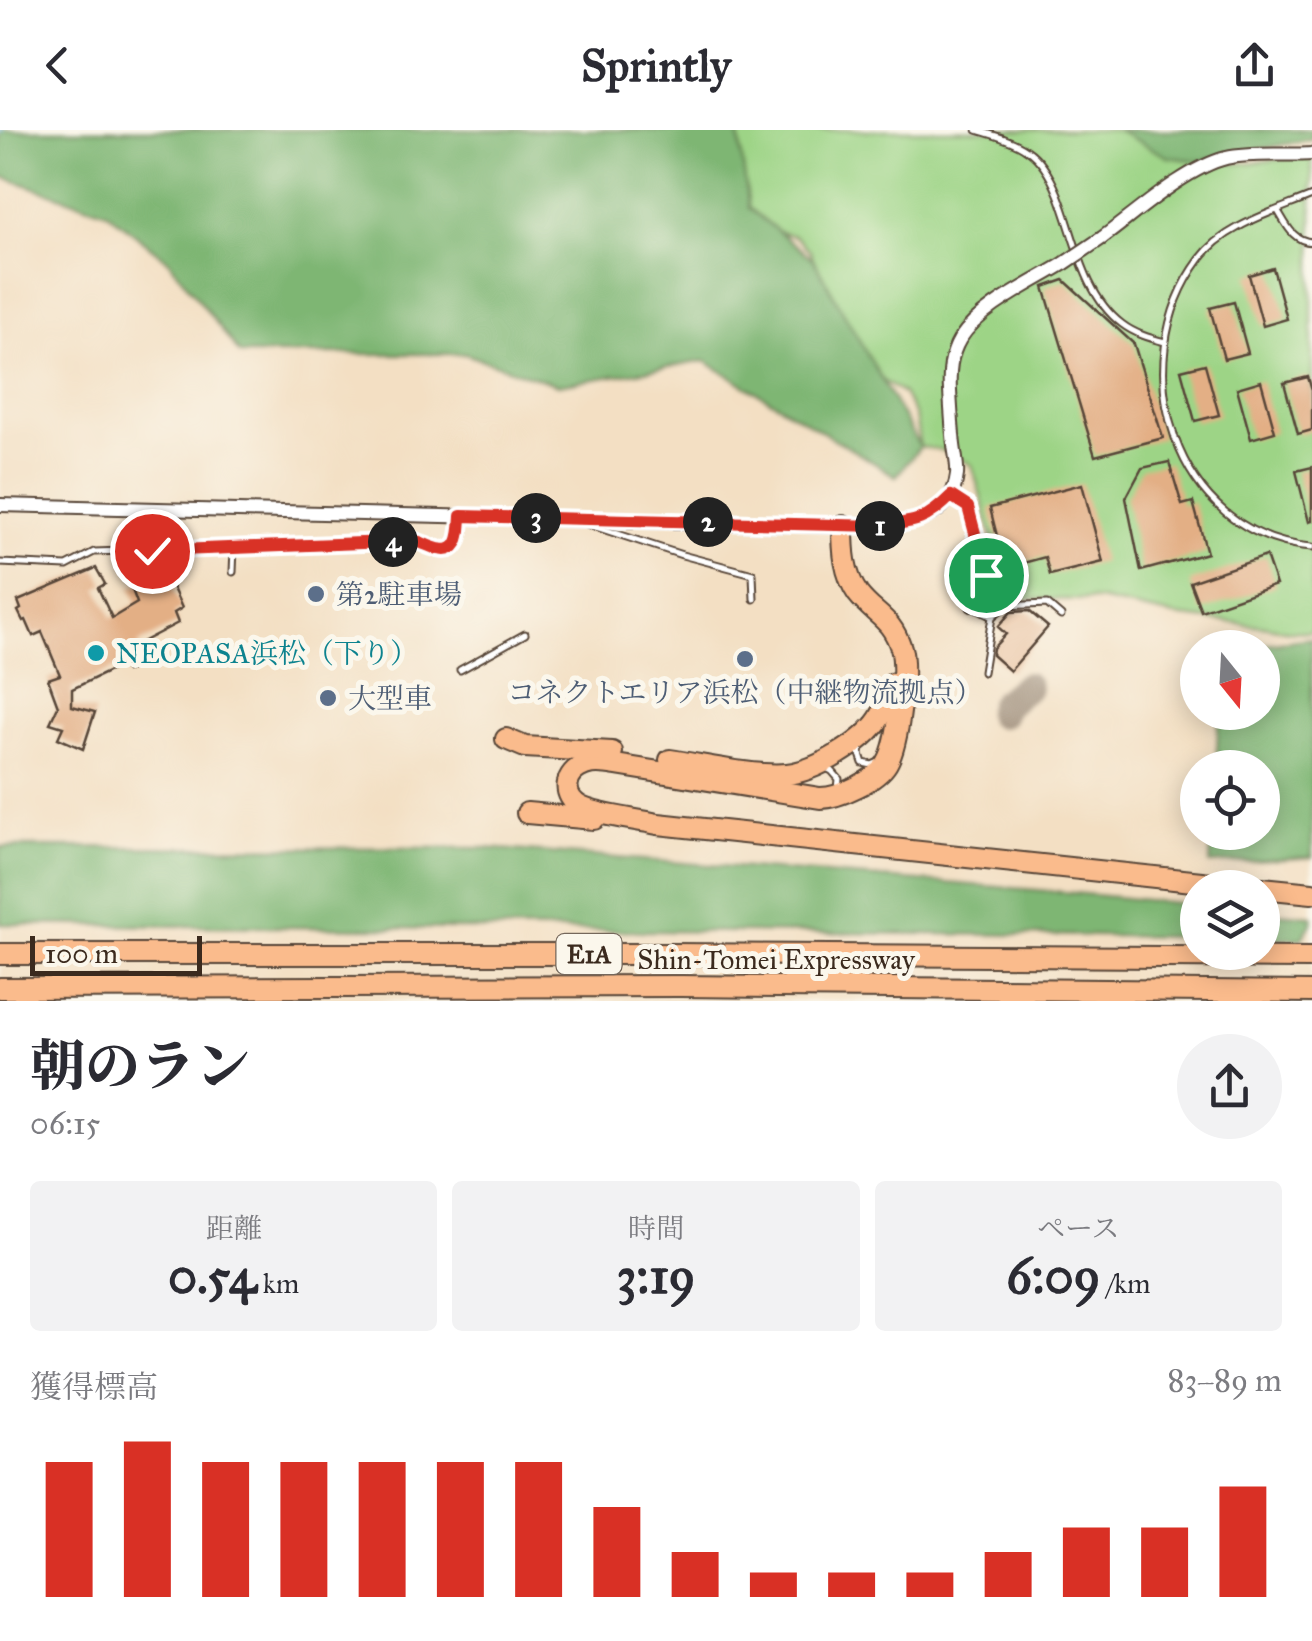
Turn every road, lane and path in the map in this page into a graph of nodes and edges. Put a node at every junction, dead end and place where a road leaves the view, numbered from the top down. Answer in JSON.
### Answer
{"nodes":[{"id":1,"x":977,"y":130,"type":"edge"},
{"id":2,"x":1312,"y":154,"type":"edge"},
{"id":3,"x":1312,"y":196,"type":"edge"},
{"id":4,"x":1278,"y":211,"type":"junction"},
{"id":5,"x":1312,"y":242,"type":"edge"},
{"id":6,"x":1165,"y":342,"type":"junction"},
{"id":7,"x":951,"y":496,"type":"junction"},
{"id":8,"x":0,"y":505,"type":"edge"},
{"id":9,"x":461,"y":516,"type":"junction"},
{"id":10,"x":575,"y":520,"type":"junction"},
{"id":11,"x":836,"y":526,"type":"junction"},
{"id":12,"x":234,"y":548,"type":"junction"},
{"id":13,"x":1312,"y":548,"type":"edge"},
{"id":14,"x":0,"y":563,"type":"edge"},
{"id":15,"x":234,"y":572,"type":"dead end"},
{"id":16,"x":754,"y":599,"type":"dead end"},
{"id":17,"x":972,"y":606,"type":"joint"},
{"id":18,"x":1061,"y":616,"type":"dead end"},
{"id":19,"x":992,"y":617,"type":"junction"},
{"id":20,"x":525,"y":634,"type":"dead end"},
{"id":21,"x":460,"y":670,"type":"dead end"},
{"id":22,"x":982,"y":672,"type":"dead end"},
{"id":23,"x":864,"y":736,"type":"junction"},
{"id":24,"x":506,"y":739,"type":"dead end"},
{"id":25,"x":890,"y":756,"type":"junction"},
{"id":26,"x":813,"y":767,"type":"junction"},
{"id":27,"x":828,"y":798,"type":"junction"},
{"id":28,"x":526,"y":813,"type":"dead end"},
{"id":29,"x":658,"y":824,"type":"junction"},
{"id":30,"x":1180,"y":880,"type":"edge"},
{"id":31,"x":1280,"y":890,"type":"edge"},
{"id":32,"x":1312,"y":893,"type":"edge"},
{"id":33,"x":0,"y":954,"type":"edge"},
{"id":34,"x":1312,"y":958,"type":"edge"},
{"id":35,"x":0,"y":988,"type":"edge"},
{"id":36,"x":1185,"y":992,"type":"junction"},
{"id":37,"x":1312,"y":992,"type":"edge"},
{"id":38,"x":1082,"y":1001,"type":"edge"}],
"edges":[{"from":1,"to":6,"type":"lane"},
{"from":2,"to":7,"type":"street","bridge":true},
{"from":3,"to":4,"type":"lane"},
{"from":4,"to":5,"type":"lane"},
{"from":4,"to":6,"type":"lane"},
{"from":6,"to":13,"type":"lane"},
{"from":7,"to":11,"type":"street"},
{"from":7,"to":17,"type":"street"},
{"from":8,"to":9,"type":"street"},
{"from":9,"to":10,"type":"street"},
{"from":9,"to":12,"type":"lane"},
{"from":10,"to":11,"type":"street"},
{"from":10,"to":16,"type":"lane"},
{"from":11,"to":23,"type":"highway"},
{"from":11,"to":25,"type":"highway"},
{"from":12,"to":14,"type":"lane"},
{"from":12,"to":15,"type":"lane"},
{"from":17,"to":19,"type":"lane"},
{"from":18,"to":19,"type":"lane"},
{"from":19,"to":22,"type":"lane"},
{"from":20,"to":21,"type":"lane"},
{"from":23,"to":25,"type":"lane"},
{"from":23,"to":26,"type":"highway"},
{"from":24,"to":26,"type":"highway"},
{"from":25,"to":27,"type":"highway"},
{"from":26,"to":27,"type":"lane"},
{"from":27,"to":29,"type":"highway"},
{"from":28,"to":29,"type":"highway"},
{"from":29,"to":30,"type":"highway"},
{"from":31,"to":32,"type":"highway"},
{"from":33,"to":34,"type":"highway","name":"Shin-Tomei Expressway","number":"E1A"},
{"from":35,"to":36,"type":"highway","name":"Shin-Tomei Expressway","number":"E1A"},
{"from":36,"to":37,"type":"highway","name":"Shin-Tomei Expressway","number":"E1A"},
{"from":36,"to":38,"type":"highway"}]}
